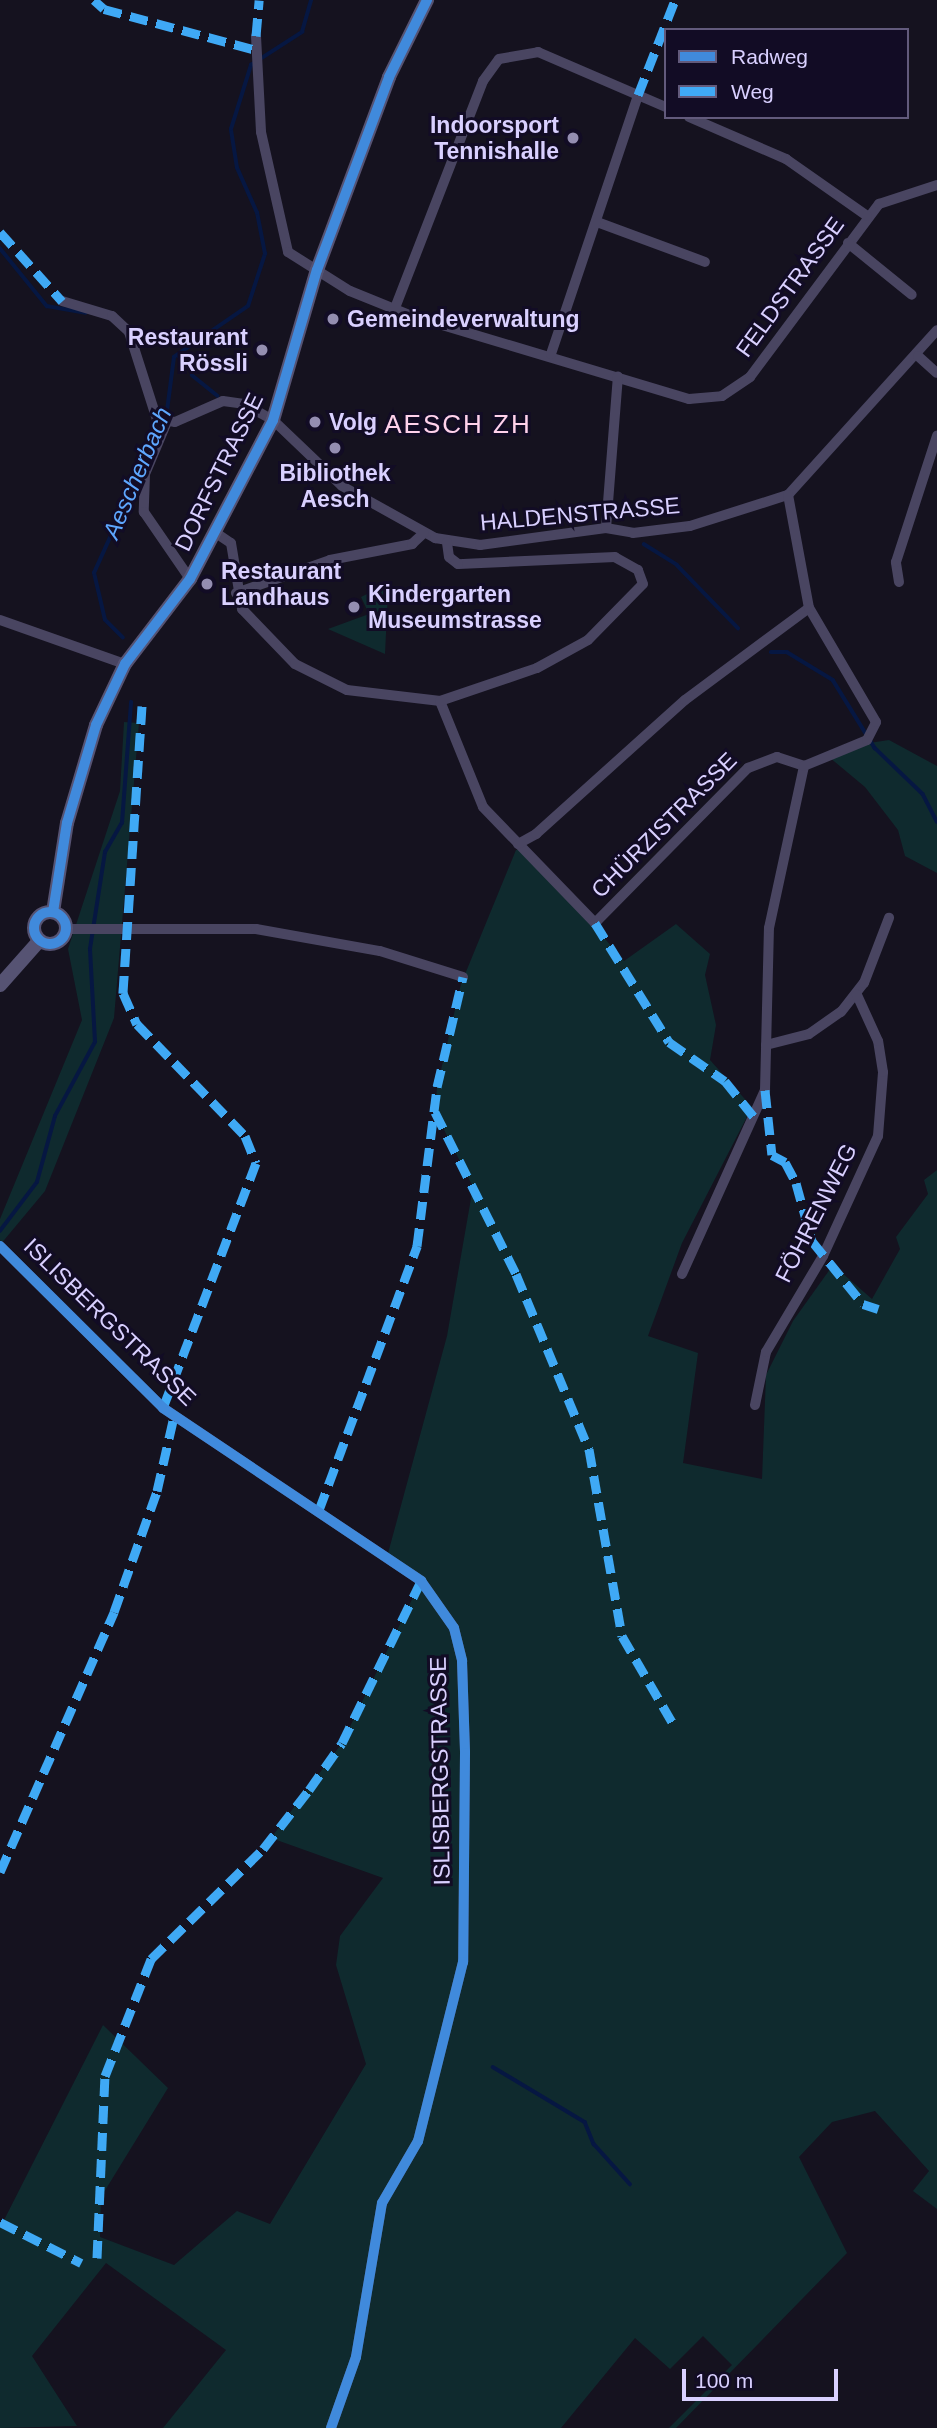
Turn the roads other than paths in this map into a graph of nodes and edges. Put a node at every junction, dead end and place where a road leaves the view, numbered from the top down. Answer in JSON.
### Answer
{"nodes":[{"id":1,"x":427,"y":0,"type":"edge"},
{"id":2,"x":256,"y":36,"type":"dead end"},
{"id":3,"x":638,"y":95,"type":"junction"},
{"id":4,"x":664,"y":106,"type":"edge"},
{"id":5,"x":694,"y":119,"type":"edge"},
{"id":6,"x":937,"y":185,"type":"edge"},
{"id":7,"x":867,"y":216,"type":"junction"},
{"id":8,"x":597,"y":222,"type":"junction"},
{"id":9,"x":848,"y":243,"type":"junction"},
{"id":10,"x":705,"y":262,"type":"dead end"},
{"id":11,"x":317,"y":270,"type":"junction"},
{"id":12,"x":912,"y":295,"type":"dead end"},
{"id":13,"x":62,"y":301,"type":"dead end"},
{"id":14,"x":395,"y":308,"type":"junction"},
{"id":15,"x":937,"y":330,"type":"edge"},
{"id":16,"x":551,"y":354,"type":"junction"},
{"id":17,"x":918,"y":356,"type":"junction"},
{"id":18,"x":937,"y":373,"type":"edge"},
{"id":19,"x":618,"y":376,"type":"junction"},
{"id":20,"x":272,"y":420,"type":"junction"},
{"id":21,"x":161,"y":422,"type":"junction"},
{"id":22,"x":937,"y":436,"type":"edge"},
{"id":23,"x":788,"y":495,"type":"junction"},
{"id":24,"x":606,"y":528,"type":"junction"},
{"id":25,"x":216,"y":533,"type":"junction"},
{"id":26,"x":424,"y":533,"type":"junction"},
{"id":27,"x":447,"y":542,"type":"junction"},
{"id":28,"x":190,"y":579,"type":"junction"},
{"id":29,"x":898,"y":582,"type":"dead end"},
{"id":30,"x":236,"y":593,"type":"junction"},
{"id":31,"x":809,"y":608,"type":"junction"},
{"id":32,"x":0,"y":620,"type":"edge"},
{"id":33,"x":125,"y":664,"type":"junction"},
{"id":34,"x":440,"y":701,"type":"junction"},
{"id":35,"x":804,"y":766,"type":"junction"},
{"id":36,"x":518,"y":844,"type":"junction"},
{"id":37,"x":53,"y":912,"type":"junction"},
{"id":38,"x":890,"y":918,"type":"dead end"},
{"id":39,"x":66,"y":929,"type":"junction"},
{"id":40,"x":40,"y":940,"type":"junction"},
{"id":41,"x":463,"y":977,"type":"dead end"},
{"id":42,"x":0,"y":985,"type":"edge"},
{"id":43,"x":857,"y":995,"type":"junction"},
{"id":44,"x":766,"y":1045,"type":"junction"},
{"id":45,"x":0,"y":1246,"type":"edge"},
{"id":46,"x":682,"y":1274,"type":"dead end"},
{"id":47,"x":755,"y":1405,"type":"dead end"},
{"id":48,"x":331,"y":2428,"type":"edge"}],
"edges":[{"from":1,"to":11,"type":"street","name":"DORFSTRASSE"},
{"from":2,"to":11,"type":"street","name":"FELDSTRASSE"},
{"from":3,"to":4,"type":"street"},
{"from":3,"to":8,"type":"street"},
{"from":3,"to":14,"type":"street"},
{"from":5,"to":7,"type":"street"},
{"from":6,"to":7,"type":"street","name":"FELDSTRASSE"},
{"from":7,"to":9,"type":"street","name":"FELDSTRASSE"},
{"from":8,"to":10,"type":"street"},
{"from":8,"to":16,"type":"street"},
{"from":9,"to":12,"type":"street"},
{"from":9,"to":19,"type":"street","name":"FELDSTRASSE"},
{"from":11,"to":14,"type":"street","name":"FELDSTRASSE"},
{"from":11,"to":20,"type":"street","name":"DORFSTRASSE"},
{"from":13,"to":21,"type":"street"},
{"from":14,"to":16,"type":"street","name":"FELDSTRASSE"},
{"from":15,"to":17,"type":"street","name":"HALDENSTRASSE"},
{"from":16,"to":19,"type":"street","name":"FELDSTRASSE"},
{"from":17,"to":18,"type":"street"},
{"from":17,"to":23,"type":"street","name":"HALDENSTRASSE"},
{"from":19,"to":24,"type":"street"},
{"from":20,"to":21,"type":"street","name":"HALDENSTRASSE"},
{"from":20,"to":25,"type":"street","name":"DORFSTRASSE"},
{"from":20,"to":26,"type":"street","name":"HALDENSTRASSE"},
{"from":21,"to":28,"type":"street"},
{"from":22,"to":29,"type":"street"},
{"from":23,"to":24,"type":"street","name":"HALDENSTRASSE"},
{"from":23,"to":31,"type":"street"},
{"from":24,"to":27,"type":"street","name":"HALDENSTRASSE"},
{"from":25,"to":28,"type":"street","name":"DORFSTRASSE"},
{"from":25,"to":30,"type":"street"},
{"from":26,"to":27,"type":"street","name":"HALDENSTRASSE"},
{"from":26,"to":30,"type":"street"},
{"from":27,"to":34,"type":"street"},
{"from":28,"to":33,"type":"street","name":"DORFSTRASSE"},
{"from":30,"to":34,"type":"street"},
{"from":31,"to":35,"type":"street"},
{"from":31,"to":36,"type":"street"},
{"from":32,"to":33,"type":"street"},
{"from":33,"to":37,"type":"street","name":"DORFSTRASSE"},
{"from":34,"to":36,"type":"street"},
{"from":35,"to":36,"type":"street","name":"CHÜRZISTRASSE"},
{"from":35,"to":44,"type":"street"},
{"from":37,"to":39,"type":"street"},
{"from":37,"to":40,"type":"street","name":"DORFSTRASSE"},
{"from":38,"to":43,"type":"street"},
{"from":39,"to":40,"type":"street"},
{"from":39,"to":41,"type":"street"},
{"from":40,"to":42,"type":"street"},
{"from":43,"to":44,"type":"street"},
{"from":43,"to":47,"type":"street","name":"FÖHRENWEG"},
{"from":44,"to":46,"type":"street"},
{"from":45,"to":48,"type":"street","name":"ISLISBERGSTRASSE"}]}
